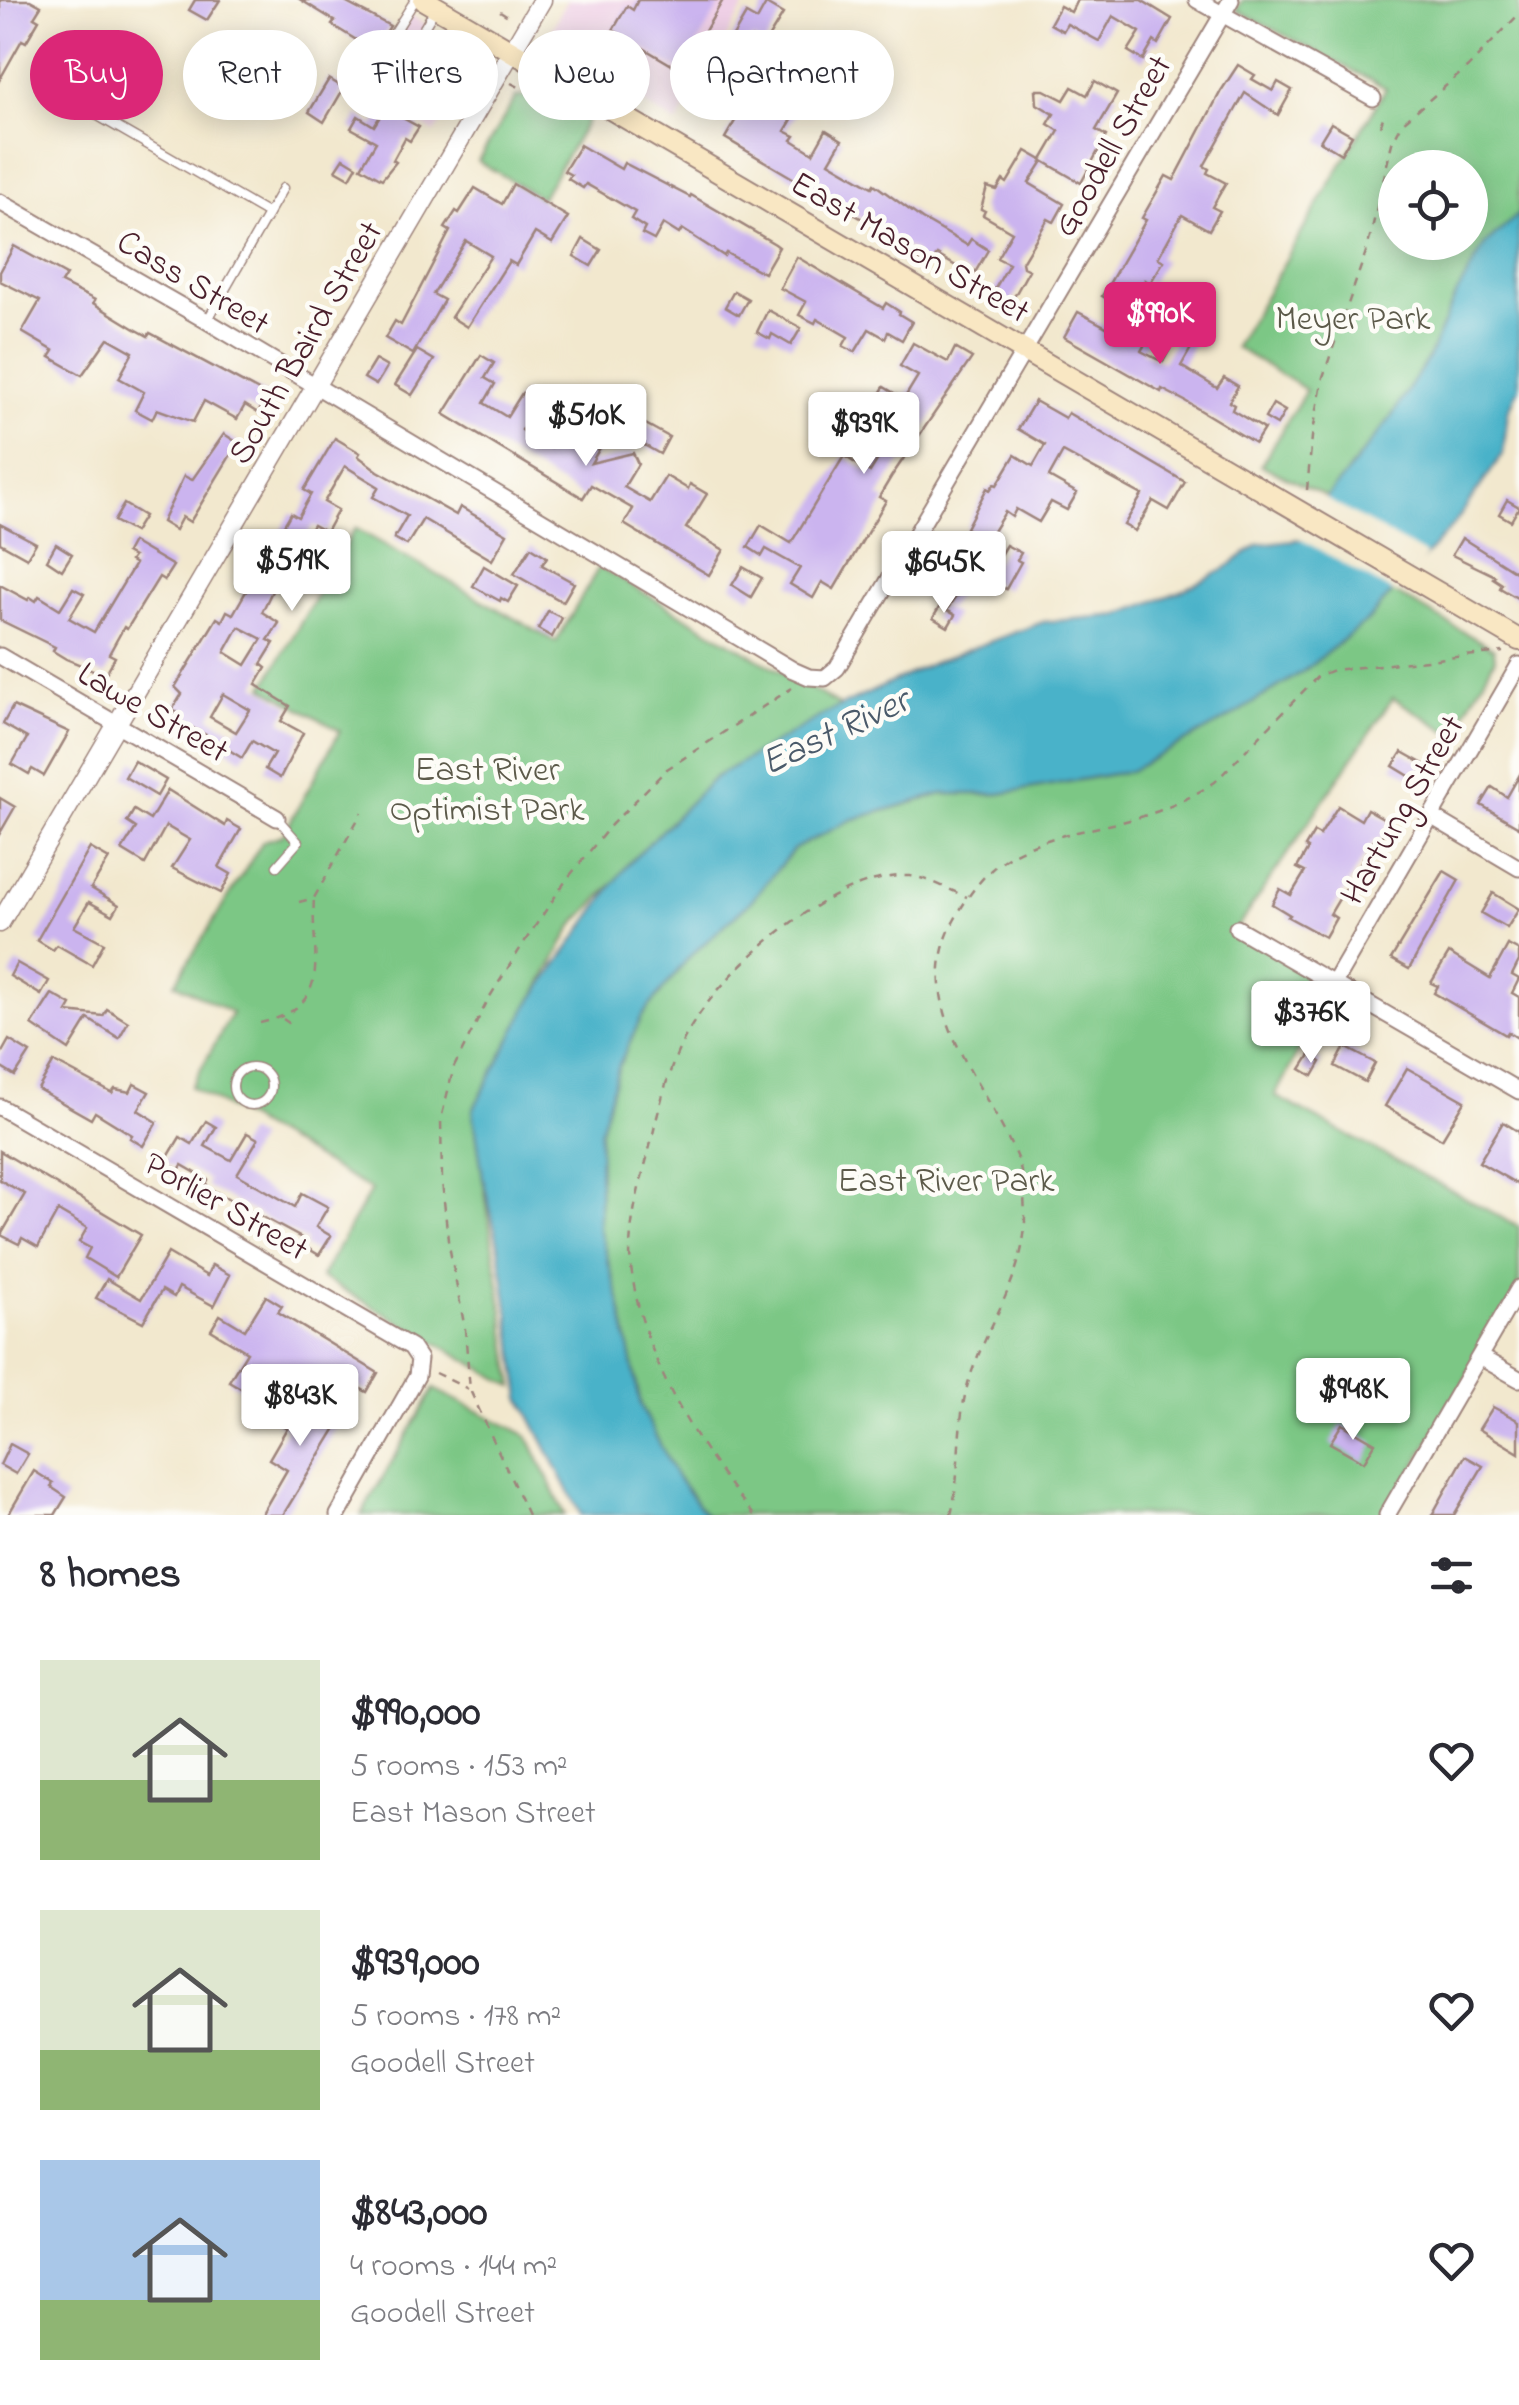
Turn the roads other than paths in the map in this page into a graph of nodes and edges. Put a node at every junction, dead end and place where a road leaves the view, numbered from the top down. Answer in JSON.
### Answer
{"nodes":[{"id":1,"x":415,"y":0,"type":"edge"},
{"id":2,"x":542,"y":0,"type":"edge"},
{"id":3,"x":1197,"y":0,"type":"edge"},
{"id":4,"x":428,"y":2,"type":"edge"},
{"id":5,"x":1227,"y":7,"type":"edge"},
{"id":6,"x":461,"y":21,"type":"junction"},
{"id":7,"x":396,"y":30,"type":"edge"},
{"id":8,"x":418,"y":30,"type":"edge"},
{"id":9,"x":455,"y":30,"type":"edge"},
{"id":10,"x":512,"y":51,"type":"junction"},
{"id":11,"x":498,"y":75,"type":"edge"},
{"id":12,"x":1373,"y":98,"type":"dead end"},
{"id":13,"x":105,"y":120,"type":"edge"},
{"id":14,"x":467,"y":120,"type":"edge"},
{"id":15,"x":470,"y":122,"type":"joint"},
{"id":16,"x":284,"y":188,"type":"dead end"},
{"id":17,"x":0,"y":202,"type":"edge"},
{"id":18,"x":268,"y":214,"type":"junction"},
{"id":19,"x":207,"y":321,"type":"junction"},
{"id":20,"x":1025,"y":351,"type":"junction"},
{"id":21,"x":314,"y":388,"type":"junction"},
{"id":22,"x":1510,"y":646,"type":"edge"},
{"id":23,"x":0,"y":656,"type":"edge"},
{"id":24,"x":1519,"y":665,"type":"edge"},
{"id":25,"x":825,"y":678,"type":"joint"},
{"id":26,"x":117,"y":724,"type":"junction"},
{"id":27,"x":1431,"y":816,"type":"junction"},
{"id":28,"x":277,"y":818,"type":"joint"},
{"id":29,"x":277,"y":866,"type":"dead end"},
{"id":30,"x":1519,"y":868,"type":"edge"},
{"id":31,"x":0,"y":923,"type":"edge"},
{"id":32,"x":1237,"y":928,"type":"dead end"},
{"id":33,"x":1334,"y":983,"type":"junction"},
{"id":34,"x":270,"y":1080,"type":"joint"},
{"id":35,"x":1519,"y":1091,"type":"edge"},
{"id":36,"x":0,"y":1108,"type":"edge"},
{"id":37,"x":1519,"y":1288,"type":"edge"},
{"id":38,"x":1480,"y":1357,"type":"junction"},
{"id":39,"x":1519,"y":1379,"type":"edge"},
{"id":40,"x":338,"y":1515,"type":"edge"},
{"id":41,"x":1387,"y":1515,"type":"edge"}],
"edges":[{"from":1,"to":7,"type":"lane"},
{"from":2,"to":10,"type":"street","name":"South Baird Street"},
{"from":3,"to":5,"type":"street"},
{"from":4,"to":6,"type":"main road","name":"East Mason Street"},
{"from":4,"to":8,"type":"lane"},
{"from":5,"to":12,"type":"street"},
{"from":5,"to":20,"type":"street","name":"Goodell Street"},
{"from":6,"to":9,"type":"lane"},
{"from":6,"to":10,"type":"main road","name":"East Mason Street"},
{"from":10,"to":11,"type":"street","name":"South Baird Street"},
{"from":10,"to":20,"type":"main road","name":"East Mason Street"},
{"from":13,"to":18,"type":"lane"},
{"from":14,"to":15,"type":"lane"},
{"from":15,"to":21,"type":"street","name":"South Baird Street"},
{"from":16,"to":18,"type":"lane"},
{"from":17,"to":19,"type":"street","name":"Cass Street"},
{"from":18,"to":19,"type":"lane"},
{"from":19,"to":21,"type":"street","name":"Cass Street"},
{"from":20,"to":22,"type":"main road","name":"East Mason Street"},
{"from":20,"to":25,"type":"street","name":"Goodell Street"},
{"from":21,"to":25,"type":"street","name":"Cass Street"},
{"from":21,"to":26,"type":"street","name":"South Baird Street"},
{"from":23,"to":26,"type":"street","name":"Lawe Street"},
{"from":24,"to":27,"type":"street","name":"Hartung Street"},
{"from":26,"to":28,"type":"street","name":"Lawe Street"},
{"from":26,"to":31,"type":"street","name":"South Baird Street"},
{"from":27,"to":30,"type":"street"},
{"from":27,"to":33,"type":"street","name":"Hartung Street"},
{"from":28,"to":29,"type":"lane"},
{"from":32,"to":33,"type":"street"},
{"from":33,"to":35,"type":"street"},
{"from":34,"to":34,"type":"lane"},
{"from":36,"to":40,"type":"street","name":"Porlier Street"},
{"from":37,"to":38,"type":"street"},
{"from":38,"to":39,"type":"street"},
{"from":38,"to":41,"type":"street"}]}
